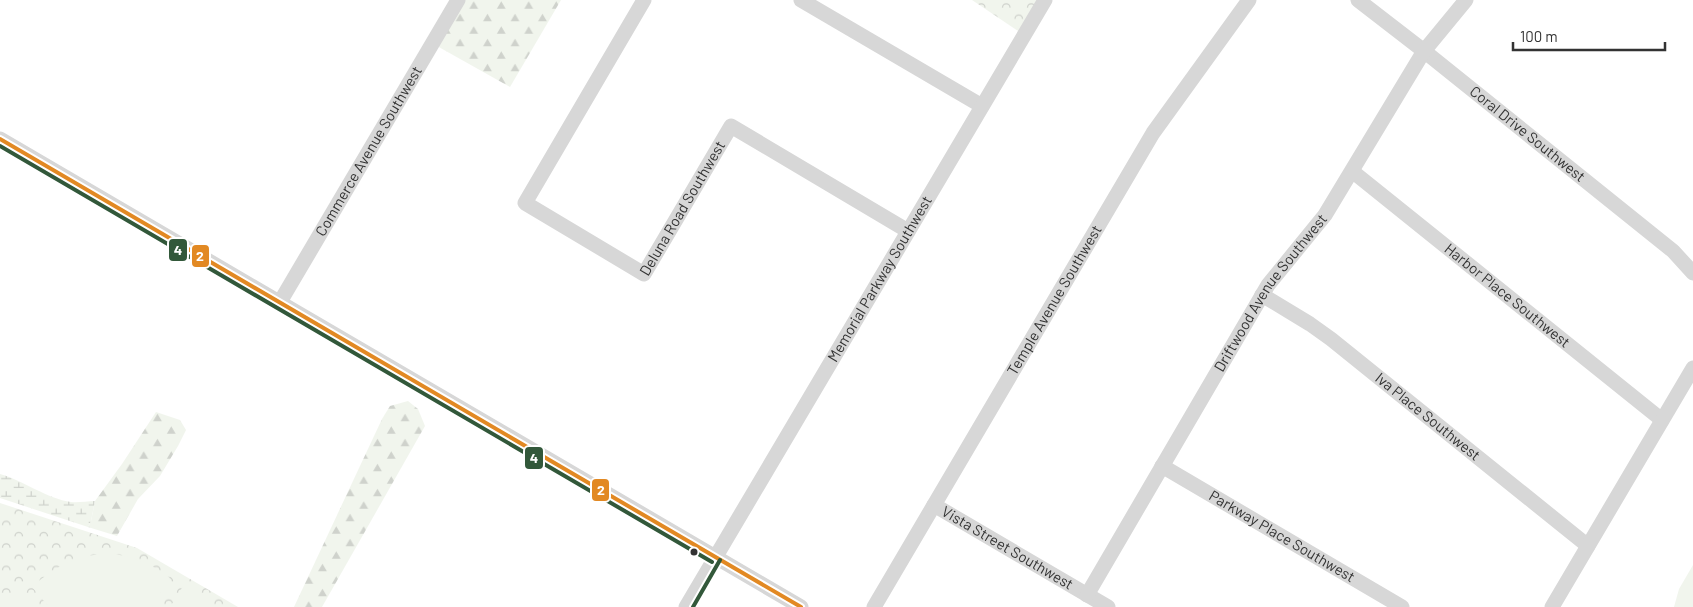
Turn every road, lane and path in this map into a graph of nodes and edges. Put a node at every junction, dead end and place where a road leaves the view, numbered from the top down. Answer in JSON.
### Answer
{"nodes":[{"id":1,"x":458,"y":0,"type":"edge"},
{"id":2,"x":644,"y":0,"type":"edge"},
{"id":3,"x":801,"y":0,"type":"edge"},
{"id":4,"x":1045,"y":0,"type":"edge"},
{"id":5,"x":1249,"y":0,"type":"edge"},
{"id":6,"x":1358,"y":0,"type":"edge"},
{"id":7,"x":1466,"y":0,"type":"edge"},
{"id":8,"x":1424,"y":51,"type":"junction"},
{"id":9,"x":982,"y":106,"type":"junction"},
{"id":10,"x":0,"y":138,"type":"edge"},
{"id":11,"x":1352,"y":171,"type":"junction"},
{"id":12,"x":908,"y":231,"type":"junction"},
{"id":13,"x":1693,"y":273,"type":"edge"},
{"id":14,"x":1262,"y":295,"type":"junction"},
{"id":15,"x":280,"y":302,"type":"junction"},
{"id":16,"x":1693,"y":368,"type":"edge"},
{"id":17,"x":1662,"y":420,"type":"junction"},
{"id":18,"x":1162,"y":466,"type":"junction"},
{"id":19,"x":934,"y":505,"type":"junction"},
{"id":20,"x":1588,"y":546,"type":"junction"},
{"id":21,"x":715,"y":557,"type":"junction"},
{"id":22,"x":1087,"y":595,"type":"junction"},
{"id":23,"x":686,"y":607,"type":"edge"},
{"id":24,"x":800,"y":607,"type":"edge"},
{"id":25,"x":874,"y":607,"type":"edge"},
{"id":26,"x":1108,"y":607,"type":"edge"},
{"id":27,"x":1402,"y":607,"type":"edge"},
{"id":28,"x":1552,"y":607,"type":"edge"}],
"edges":[{"from":1,"to":15,"type":"street","name":"Commerce Avenue Southwest"},
{"from":2,"to":12,"type":"street","name":"Deluna Road Southwest"},
{"from":3,"to":9,"type":"street"},
{"from":4,"to":9,"type":"street","name":"Memorial Parkway Southwest"},
{"from":5,"to":19,"type":"street","name":"Temple Avenue Southwest"},
{"from":6,"to":8,"type":"street","name":"Coral Drive Southwest"},
{"from":7,"to":8,"type":"street","name":"Driftwood Avenue Southwest"},
{"from":8,"to":11,"type":"street","name":"Driftwood Avenue Southwest"},
{"from":8,"to":13,"type":"street","name":"Coral Drive Southwest"},
{"from":9,"to":12,"type":"street","name":"Memorial Parkway Southwest"},
{"from":10,"to":15,"type":"street"},
{"from":11,"to":14,"type":"street","name":"Driftwood Avenue Southwest"},
{"from":11,"to":17,"type":"street","name":"Harbor Place Southwest"},
{"from":12,"to":21,"type":"street","name":"Memorial Parkway Southwest"},
{"from":14,"to":18,"type":"street","name":"Driftwood Avenue Southwest"},
{"from":14,"to":20,"type":"street","name":"Iva Place Southwest"},
{"from":15,"to":21,"type":"street"},
{"from":16,"to":17,"type":"street"},
{"from":17,"to":20,"type":"street"},
{"from":18,"to":22,"type":"street","name":"Driftwood Avenue Southwest"},
{"from":18,"to":27,"type":"street","name":"Parkway Place Southwest"},
{"from":19,"to":22,"type":"street","name":"Vista Street Southwest"},
{"from":19,"to":25,"type":"street","name":"Temple Avenue Southwest"},
{"from":20,"to":28,"type":"street"},
{"from":21,"to":23,"type":"street","name":"Memorial Parkway Southwest"},
{"from":21,"to":24,"type":"street"},
{"from":22,"to":26,"type":"street","name":"Vista Street Southwest"}]}
